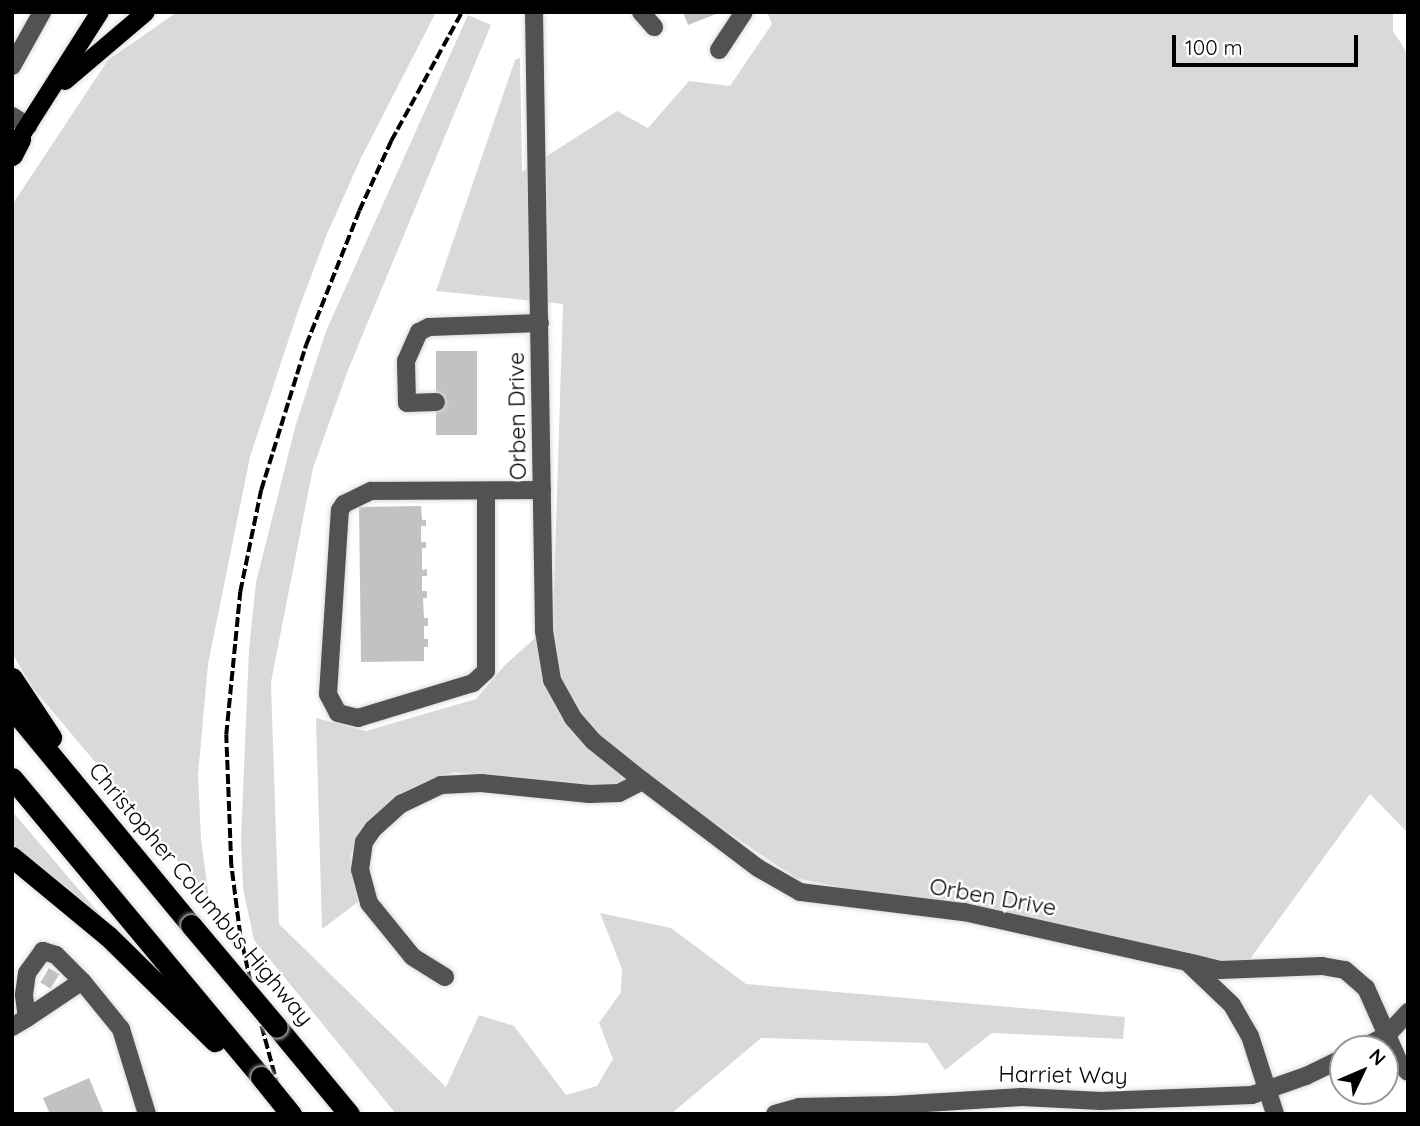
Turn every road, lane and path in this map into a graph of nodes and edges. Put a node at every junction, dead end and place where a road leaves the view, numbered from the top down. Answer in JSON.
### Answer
{"nodes":[{"id":1,"x":42,"y":12,"type":"edge"},
{"id":2,"x":100,"y":12,"type":"edge"},
{"id":3,"x":146,"y":12,"type":"edge"},
{"id":4,"x":534,"y":12,"type":"edge"},
{"id":5,"x":641,"y":12,"type":"edge"},
{"id":6,"x":744,"y":12,"type":"edge"},
{"id":7,"x":654,"y":27,"type":"dead end"},
{"id":8,"x":719,"y":50,"type":"dead end"},
{"id":9,"x":12,"y":66,"type":"edge"},
{"id":10,"x":47,"y":98,"type":"junction"},
{"id":11,"x":12,"y":116,"type":"edge"},
{"id":12,"x":18,"y":142,"type":"edge"},
{"id":13,"x":540,"y":323,"type":"junction"},
{"id":14,"x":436,"y":402,"type":"dead end"},
{"id":15,"x":542,"y":490,"type":"junction"},
{"id":16,"x":486,"y":491,"type":"junction"},
{"id":17,"x":12,"y":678,"type":"edge"},
{"id":18,"x":12,"y":709,"type":"edge"},
{"id":19,"x":12,"y":778,"type":"edge"},
{"id":20,"x":643,"y":781,"type":"junction"},
{"id":21,"x":108,"y":823,"type":"junction"},
{"id":22,"x":12,"y":857,"type":"edge"},
{"id":23,"x":1187,"y":962,"type":"junction"},
{"id":24,"x":445,"y":977,"type":"dead end"},
{"id":25,"x":82,"y":981,"type":"junction"},
{"id":26,"x":1408,"y":1012,"type":"edge"},
{"id":27,"x":19,"y":1022,"type":"edge"},
{"id":28,"x":1385,"y":1035,"type":"edge"},
{"id":29,"x":1386,"y":1035,"type":"edge"},
{"id":30,"x":1329,"y":1065,"type":"edge"},
{"id":31,"x":261,"y":1077,"type":"junction"},
{"id":32,"x":1265,"y":1089,"type":"junction"},
{"id":33,"x":971,"y":1107,"type":"edge"},
{"id":34,"x":941,"y":1108,"type":"edge"},
{"id":35,"x":147,"y":1114,"type":"edge"},
{"id":36,"x":291,"y":1114,"type":"edge"},
{"id":37,"x":349,"y":1114,"type":"edge"},
{"id":38,"x":775,"y":1114,"type":"edge"},
{"id":39,"x":1275,"y":1114,"type":"edge"}],
"edges":[{"from":1,"to":9,"type":"street"},
{"from":2,"to":10,"type":"main road"},
{"from":3,"to":10,"type":"main road"},
{"from":4,"to":13,"type":"street","name":"Orben Drive"},
{"from":5,"to":7,"type":"street"},
{"from":6,"to":8,"type":"street"},
{"from":10,"to":12,"type":"main road"},
{"from":11,"to":12,"type":"street"},
{"from":13,"to":14,"type":"street"},
{"from":13,"to":15,"type":"street","name":"Orben Drive"},
{"from":15,"to":16,"type":"street"},
{"from":15,"to":20,"type":"street","name":"Orben Drive"},
{"from":16,"to":16,"type":"street"},
{"from":17,"to":21,"type":"highway"},
{"from":18,"to":21,"type":"highway","name":"Christopher Columbus Highway"},
{"from":19,"to":31,"type":"highway"},
{"from":20,"to":23,"type":"street","name":"Orben Drive"},
{"from":20,"to":24,"type":"street"},
{"from":21,"to":37,"type":"highway","name":"Christopher Columbus Highway","bridge":true},
{"from":22,"to":31,"type":"highway"},
{"from":23,"to":28,"type":"street","name":"Orben Drive"},
{"from":23,"to":32,"type":"street"},
{"from":25,"to":27,"type":"street"},
{"from":25,"to":27,"type":"street"},
{"from":25,"to":35,"type":"street"},
{"from":26,"to":29,"type":"street"},
{"from":30,"to":32,"type":"street","name":"Harriet Way"},
{"from":31,"to":36,"type":"highway","bridge":true},
{"from":32,"to":33,"type":"street","name":"Harriet Way"},
{"from":32,"to":39,"type":"street"},
{"from":33,"to":34,"type":"street","name":"Harriet Way"},
{"from":34,"to":38,"type":"street","name":"Harriet Way"}]}
